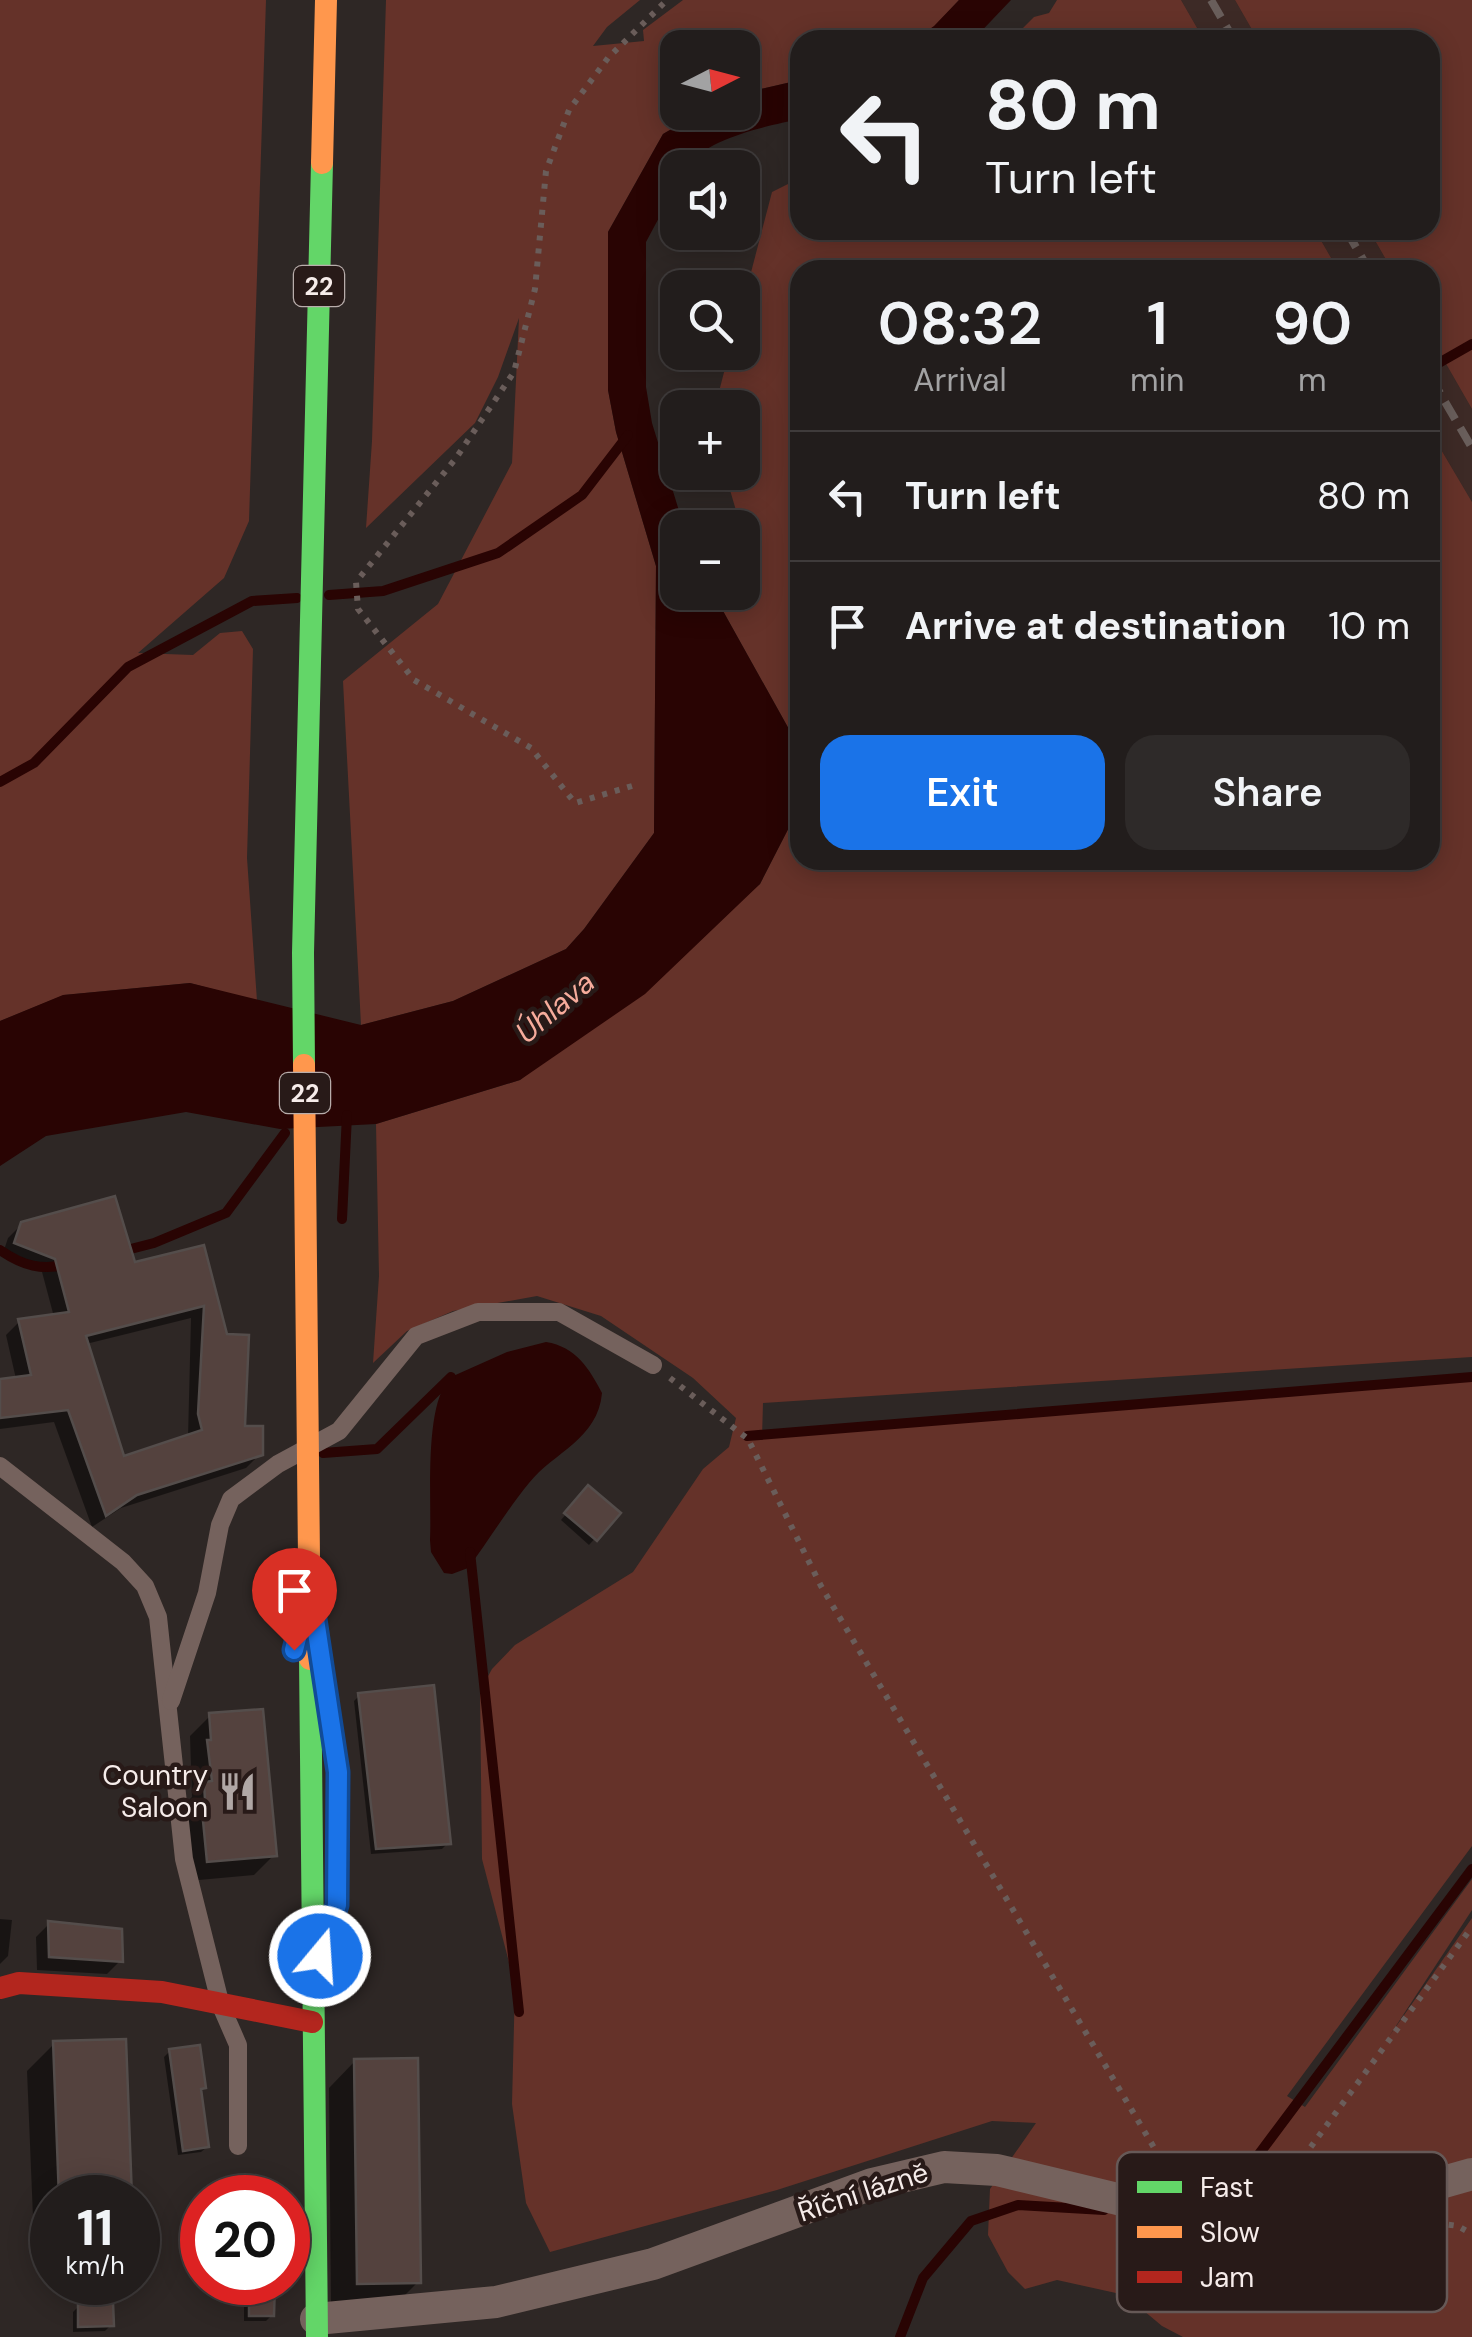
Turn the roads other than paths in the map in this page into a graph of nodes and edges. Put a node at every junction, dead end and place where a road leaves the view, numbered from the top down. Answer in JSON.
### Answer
{"nodes":[{"id":1,"x":326,"y":0,"type":"edge"},
{"id":2,"x":653,"y":1364,"type":"road end"},
{"id":3,"x":0,"y":1466,"type":"edge"},
{"id":4,"x":310,"y":1586,"type":"junction"},
{"id":5,"x":291,"y":1663,"type":"dead end"},
{"id":6,"x":169,"y":1706,"type":"junction"},
{"id":7,"x":337,"y":1829,"type":"dead end"},
{"id":8,"x":292,"y":1836,"type":"dead end"},
{"id":9,"x":332,"y":1920,"type":"dead end"},
{"id":10,"x":312,"y":1982,"type":"junction"},
{"id":11,"x":0,"y":1988,"type":"edge"},
{"id":12,"x":221,"y":2006,"type":"junction"},
{"id":13,"x":312,"y":2022,"type":"junction"},
{"id":14,"x":238,"y":2146,"type":"dead end"},
{"id":15,"x":1472,"y":2174,"type":"edge"},
{"id":16,"x":1447,"y":2181,"type":"edge"},
{"id":17,"x":1117,"y":2199,"type":"edge"},
{"id":18,"x":316,"y":2328,"type":"edge"}],
"edges":[{"from":1,"to":4,"type":"main road","number":"22"},
{"from":2,"to":6,"type":"lane"},
{"from":3,"to":6,"type":"lane"},
{"from":4,"to":5,"type":"lane"},
{"from":4,"to":7,"type":"lane"},
{"from":4,"to":10,"type":"main road","number":"22"},
{"from":6,"to":12,"type":"lane"},
{"from":8,"to":10,"type":"lane"},
{"from":9,"to":10,"type":"lane"},
{"from":10,"to":13,"type":"main road","number":"22"},
{"from":11,"to":12,"type":"main road"},
{"from":12,"to":13,"type":"main road"},
{"from":12,"to":14,"type":"lane"},
{"from":13,"to":18,"type":"main road","number":"22"},
{"from":15,"to":16,"type":"street","name":"Říční lázně"},
{"from":17,"to":18,"type":"street","name":"Říční lázně"}]}
